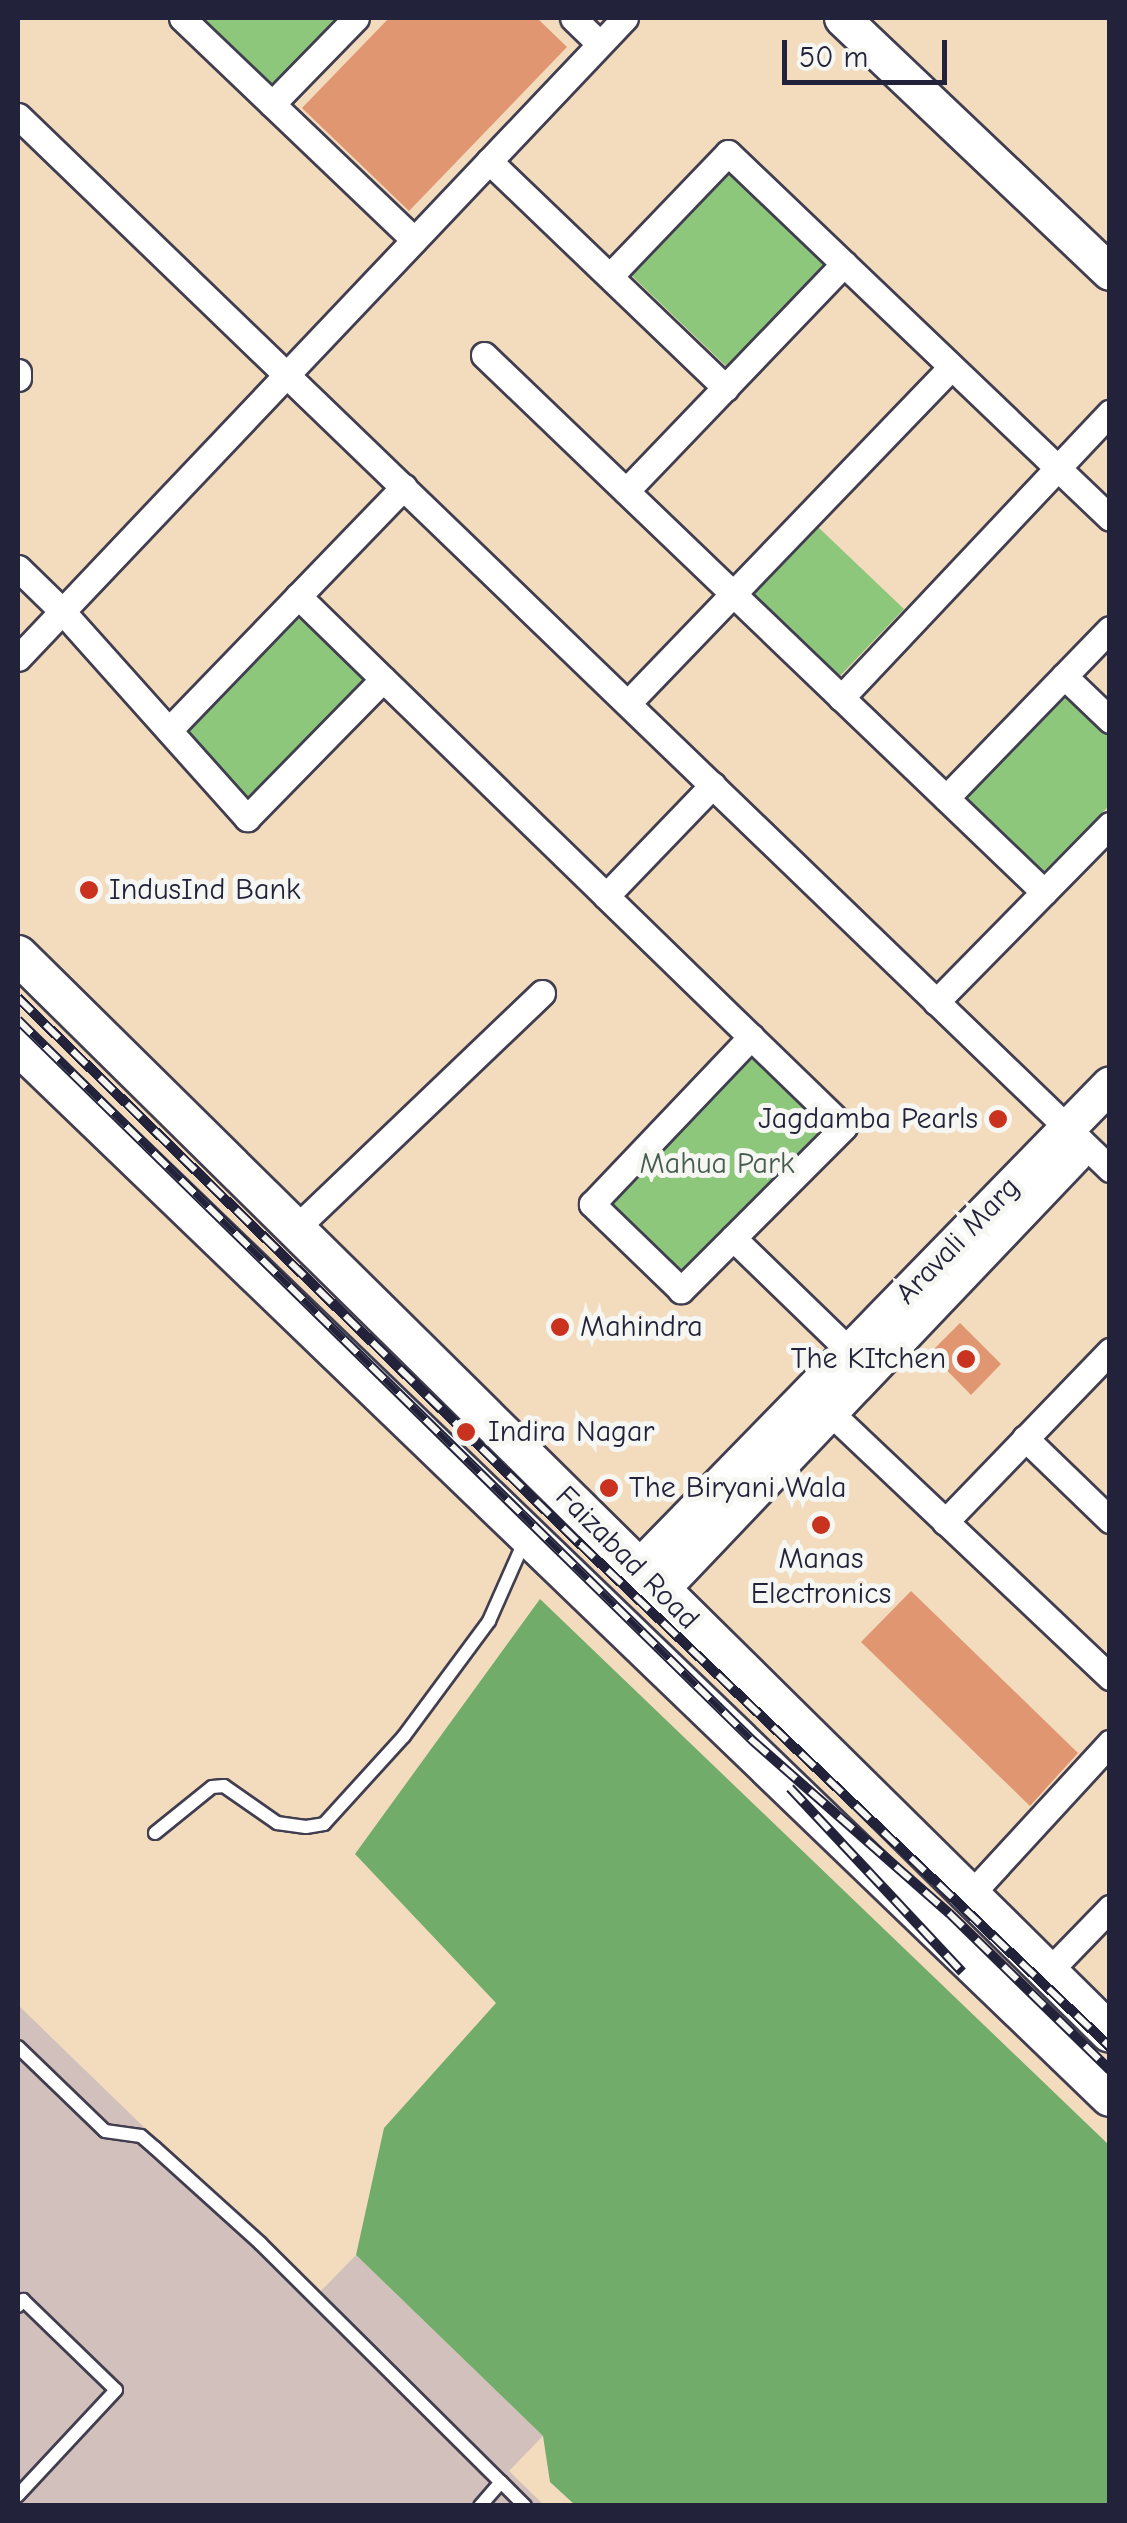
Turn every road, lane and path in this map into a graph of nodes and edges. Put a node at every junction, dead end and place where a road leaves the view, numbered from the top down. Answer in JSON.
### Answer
{"nodes":[{"id":1,"x":182,"y":18,"type":"edge"},
{"id":2,"x":356,"y":18,"type":"edge"},
{"id":3,"x":573,"y":18,"type":"edge"},
{"id":4,"x":625,"y":18,"type":"edge"},
{"id":5,"x":842,"y":18,"type":"edge"},
{"id":6,"x":876,"y":18,"type":"edge"},
{"id":7,"x":600,"y":44,"type":"junction"},
{"id":8,"x":272,"y":104,"type":"junction"},
{"id":9,"x":23,"y":133,"type":"edge"},
{"id":10,"x":489,"y":161,"type":"junction"},
{"id":11,"x":414,"y":240,"type":"junction"},
{"id":12,"x":1110,"y":240,"type":"edge"},
{"id":13,"x":844,"y":264,"type":"junction"},
{"id":14,"x":1110,"y":272,"type":"edge"},
{"id":15,"x":610,"y":276,"type":"junction"},
{"id":16,"x":484,"y":355,"type":"dead end"},
{"id":17,"x":952,"y":367,"type":"junction"},
{"id":18,"x":287,"y":374,"type":"junction"},
{"id":19,"x":726,"y":388,"type":"junction"},
{"id":20,"x":1110,"y":412,"type":"edge"},
{"id":21,"x":1057,"y":468,"type":"junction"},
{"id":22,"x":404,"y":487,"type":"junction"},
{"id":23,"x":626,"y":491,"type":"junction"},
{"id":24,"x":1110,"y":518,"type":"edge"},
{"id":25,"x":18,"y":568,"type":"edge"},
{"id":26,"x":733,"y":594,"type":"junction"},
{"id":27,"x":298,"y":596,"type":"junction"},
{"id":28,"x":62,"y":611,"type":"junction"},
{"id":29,"x":1110,"y":629,"type":"edge"},
{"id":30,"x":18,"y":658,"type":"edge"},
{"id":31,"x":1064,"y":676,"type":"junction"},
{"id":32,"x":384,"y":679,"type":"junction"},
{"id":33,"x":841,"y":698,"type":"junction"},
{"id":34,"x":628,"y":703,"type":"junction"},
{"id":35,"x":1110,"y":720,"type":"edge"},
{"id":36,"x":168,"y":730,"type":"junction"},
{"id":37,"x":712,"y":785,"type":"junction"},
{"id":38,"x":946,"y":798,"type":"junction"},
{"id":39,"x":1110,"y":825,"type":"edge"},
{"id":40,"x":1044,"y":892,"type":"junction"},
{"id":41,"x":606,"y":896,"type":"junction"},
{"id":42,"x":18,"y":955,"type":"edge"},
{"id":43,"x":542,"y":993,"type":"dead end"},
{"id":44,"x":936,"y":1002,"type":"junction"},
{"id":45,"x":751,"y":1037,"type":"junction"},
{"id":46,"x":18,"y":1044,"type":"edge"},
{"id":47,"x":1110,"y":1084,"type":"edge"},
{"id":48,"x":1110,"y":1118,"type":"edge"},
{"id":49,"x":1076,"y":1136,"type":"junction"},
{"id":50,"x":1110,"y":1170,"type":"edge"},
{"id":51,"x":294,"y":1230,"type":"junction"},
{"id":52,"x":732,"y":1238,"type":"junction"},
{"id":53,"x":1110,"y":1351,"type":"edge"},
{"id":54,"x":860,"y":1361,"type":"junction"},
{"id":55,"x":820,"y":1403,"type":"junction"},
{"id":56,"x":1026,"y":1438,"type":"junction"},
{"id":57,"x":1110,"y":1520,"type":"edge"},
{"id":58,"x":946,"y":1522,"type":"junction"},
{"id":59,"x":527,"y":1535,"type":"junction"},
{"id":60,"x":648,"y":1580,"type":"junction"},
{"id":61,"x":1110,"y":1677,"type":"edge"},
{"id":62,"x":1110,"y":1742,"type":"edge"},
{"id":63,"x":155,"y":1833,"type":"dead end"},
{"id":64,"x":971,"y":1894,"type":"junction"},
{"id":65,"x":1110,"y":1908,"type":"edge"},
{"id":66,"x":1048,"y":1972,"type":"junction"},
{"id":67,"x":1110,"y":2034,"type":"edge"},
{"id":68,"x":18,"y":2047,"type":"edge"},
{"id":69,"x":1110,"y":2097,"type":"edge"},
{"id":70,"x":18,"y":2306,"type":"edge"},
{"id":71,"x":501,"y":2482,"type":"junction"},
{"id":72,"x":18,"y":2495,"type":"edge"},
{"id":73,"x":480,"y":2506,"type":"edge"},
{"id":74,"x":525,"y":2506,"type":"edge"}],
"edges":[{"from":1,"to":8,"type":"street"},
{"from":2,"to":8,"type":"street"},
{"from":3,"to":7,"type":"street"},
{"from":4,"to":7,"type":"street"},
{"from":5,"to":14,"type":"street"},
{"from":6,"to":12,"type":"street"},
{"from":7,"to":10,"type":"street"},
{"from":8,"to":11,"type":"street"},
{"from":9,"to":18,"type":"street"},
{"from":10,"to":11,"type":"street"},
{"from":10,"to":15,"type":"street"},
{"from":11,"to":18,"type":"street"},
{"from":13,"to":15,"type":"street"},
{"from":13,"to":17,"type":"street"},
{"from":13,"to":19,"type":"street"},
{"from":15,"to":19,"type":"street"},
{"from":16,"to":23,"type":"street"},
{"from":17,"to":21,"type":"street"},
{"from":17,"to":26,"type":"street"},
{"from":18,"to":22,"type":"street"},
{"from":18,"to":28,"type":"street"},
{"from":19,"to":23,"type":"street"},
{"from":20,"to":21,"type":"street"},
{"from":21,"to":24,"type":"street"},
{"from":21,"to":33,"type":"street"},
{"from":22,"to":27,"type":"street"},
{"from":22,"to":34,"type":"street"},
{"from":23,"to":26,"type":"street"},
{"from":25,"to":28,"type":"street"},
{"from":26,"to":33,"type":"street"},
{"from":26,"to":34,"type":"street"},
{"from":27,"to":32,"type":"street"},
{"from":27,"to":36,"type":"street"},
{"from":28,"to":30,"type":"street"},
{"from":28,"to":36,"type":"street"},
{"from":29,"to":31,"type":"street"},
{"from":31,"to":35,"type":"street"},
{"from":31,"to":38,"type":"street"},
{"from":32,"to":36,"type":"street"},
{"from":32,"to":41,"type":"street"},
{"from":33,"to":38,"type":"street"},
{"from":34,"to":37,"type":"street"},
{"from":37,"to":41,"type":"street"},
{"from":37,"to":44,"type":"street"},
{"from":38,"to":40,"type":"street"},
{"from":39,"to":40,"type":"street"},
{"from":40,"to":44,"type":"street"},
{"from":41,"to":45,"type":"street"},
{"from":42,"to":51,"type":"main road","name":"Faizabad Road"},
{"from":43,"to":51,"type":"street"},
{"from":44,"to":49,"type":"street"},
{"from":45,"to":52,"type":"street"},
{"from":45,"to":52,"type":"street"},
{"from":46,"to":59,"type":"main road","name":"Faizabad Road"},
{"from":47,"to":49,"type":"street","name":"Aravali Marg"},
{"from":48,"to":49,"type":"street","name":"Aravali Marg"},
{"from":49,"to":50,"type":"street"},
{"from":49,"to":54,"type":"street","name":"Aravali Marg"},
{"from":51,"to":60,"type":"main road","name":"Faizabad Road"},
{"from":52,"to":54,"type":"street"},
{"from":53,"to":56,"type":"street"},
{"from":54,"to":55,"type":"street","name":"Aravali Marg"},
{"from":55,"to":58,"type":"street"},
{"from":55,"to":60,"type":"street","name":"Aravali Marg"},
{"from":56,"to":57,"type":"street"},
{"from":56,"to":58,"type":"street"},
{"from":58,"to":61,"type":"street"},
{"from":59,"to":63,"type":"lane"},
{"from":59,"to":69,"type":"main road","name":"Faizabad Road"},
{"from":60,"to":64,"type":"main road","name":"Faizabad Road"},
{"from":62,"to":64,"type":"street"},
{"from":64,"to":66,"type":"main road","name":"Faizabad Road"},
{"from":65,"to":66,"type":"street"},
{"from":66,"to":67,"type":"main road","name":"Faizabad Road"},
{"from":68,"to":71,"type":"lane"},
{"from":70,"to":72,"type":"lane"},
{"from":71,"to":73,"type":"lane"},
{"from":71,"to":74,"type":"lane"}]}
